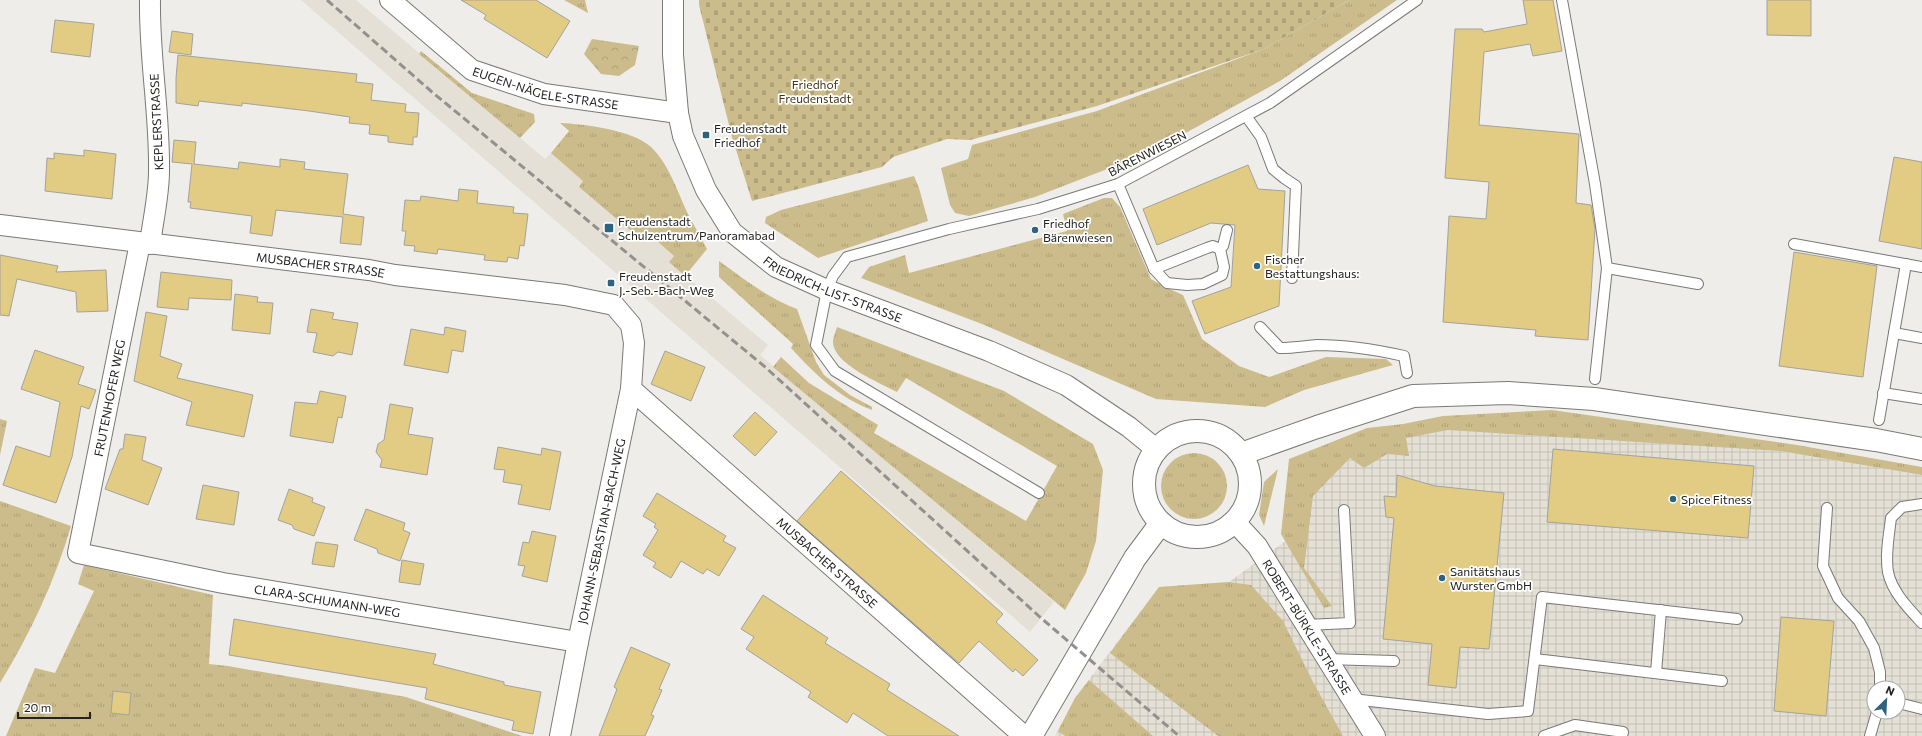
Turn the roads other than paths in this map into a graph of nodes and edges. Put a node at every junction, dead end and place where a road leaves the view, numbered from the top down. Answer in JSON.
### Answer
{"nodes":[{"id":1,"x":150,"y":0,"type":"edge"},
{"id":2,"x":390,"y":0,"type":"edge"},
{"id":3,"x":673,"y":0,"type":"edge"},
{"id":4,"x":1417,"y":0,"type":"edge"},
{"id":5,"x":1562,"y":0,"type":"edge"},
{"id":6,"x":678,"y":113,"type":"junction"},
{"id":7,"x":1246,"y":116,"type":"junction"},
{"id":8,"x":1118,"y":184,"type":"junction"},
{"id":9,"x":0,"y":225,"type":"edge"},
{"id":10,"x":1227,"y":230,"type":"dead end"},
{"id":11,"x":145,"y":243,"type":"junction"},
{"id":12,"x":1794,"y":244,"type":"dead end"},
{"id":13,"x":1220,"y":249,"type":"junction"},
{"id":14,"x":1906,"y":264,"type":"junction"},
{"id":15,"x":1922,"y":267,"type":"edge"},
{"id":16,"x":1607,"y":268,"type":"junction"},
{"id":17,"x":1154,"y":269,"type":"junction"},
{"id":18,"x":1292,"y":278,"type":"dead end"},
{"id":19,"x":1698,"y":284,"type":"dead end"},
{"id":20,"x":827,"y":290,"type":"junction"},
{"id":21,"x":631,"y":325,"type":"joint"},
{"id":22,"x":1260,"y":327,"type":"dead end"},
{"id":23,"x":1894,"y":333,"type":"junction"},
{"id":24,"x":1922,"y":338,"type":"edge"},
{"id":25,"x":1407,"y":373,"type":"dead end"},
{"id":26,"x":1596,"y":379,"type":"dead end"},
{"id":27,"x":631,"y":389,"type":"junction"},
{"id":28,"x":1884,"y":393,"type":"junction"},
{"id":29,"x":1922,"y":399,"type":"edge"},
{"id":30,"x":1879,"y":420,"type":"dead end"},
{"id":31,"x":1156,"y":449,"type":"junction"},
{"id":32,"x":1922,"y":449,"type":"edge"},
{"id":33,"x":1241,"y":454,"type":"junction"},
{"id":34,"x":1039,"y":493,"type":"dead end"},
{"id":35,"x":1922,"y":504,"type":"edge"},
{"id":36,"x":1827,"y":508,"type":"dead end"},
{"id":37,"x":1344,"y":510,"type":"dead end"},
{"id":38,"x":1234,"y":521,"type":"junction"},
{"id":39,"x":1161,"y":523,"type":"junction"},
{"id":40,"x":78,"y":553,"type":"joint"},
{"id":41,"x":1661,"y":610,"type":"junction"},
{"id":42,"x":1737,"y":619,"type":"dead end"},
{"id":43,"x":1922,"y":623,"type":"edge"},
{"id":44,"x":1305,"y":625,"type":"junction"},
{"id":45,"x":578,"y":642,"type":"junction"},
{"id":46,"x":1326,"y":659,"type":"junction"},
{"id":47,"x":1535,"y":659,"type":"junction"},
{"id":48,"x":1394,"y":661,"type":"dead end"},
{"id":49,"x":1656,"y":673,"type":"junction"},
{"id":50,"x":1880,"y":680,"type":"edge"},
{"id":51,"x":1722,"y":682,"type":"dead end"},
{"id":52,"x":1352,"y":699,"type":"junction"},
{"id":53,"x":1906,"y":705,"type":"edge"},
{"id":54,"x":1922,"y":709,"type":"edge"},
{"id":55,"x":1875,"y":720,"type":"edge"},
{"id":56,"x":560,"y":736,"type":"edge"},
{"id":57,"x":1024,"y":736,"type":"edge"},
{"id":58,"x":1031,"y":736,"type":"edge"},
{"id":59,"x":1375,"y":736,"type":"edge"},
{"id":60,"x":1544,"y":736,"type":"edge"},
{"id":61,"x":1622,"y":736,"type":"edge"},
{"id":62,"x":1870,"y":736,"type":"edge"}],
"edges":[{"from":1,"to":11,"type":"street","name":"KEPLERSTRASSE"},
{"from":2,"to":6,"type":"street","name":"EUGEN-NÄGELE-STRASSE"},
{"from":3,"to":6,"type":"street","name":"FRIEDRICH-LIST-STRASSE"},
{"from":4,"to":7,"type":"lane","name":"BÄRENWIESEN"},
{"from":5,"to":16,"type":"lane"},
{"from":6,"to":20,"type":"street","name":"FRIEDRICH-LIST-STRASSE"},
{"from":7,"to":8,"type":"lane","name":"BÄRENWIESEN"},
{"from":7,"to":18,"type":"lane"},
{"from":8,"to":17,"type":"lane"},
{"from":8,"to":20,"type":"lane","name":"BÄRENWIESEN"},
{"from":9,"to":11,"type":"street","name":"MUSBACHER STRASSE"},
{"from":10,"to":13,"type":"lane"},
{"from":11,"to":21,"type":"street","name":"MUSBACHER STRASSE"},
{"from":11,"to":40,"type":"street","name":"FRUTENHOFER WEG"},
{"from":12,"to":14,"type":"lane"},
{"from":13,"to":17,"type":"lane"},
{"from":13,"to":17,"type":"lane"},
{"from":14,"to":15,"type":"lane"},
{"from":14,"to":23,"type":"lane"},
{"from":16,"to":19,"type":"lane"},
{"from":16,"to":26,"type":"lane"},
{"from":20,"to":31,"type":"street","name":"FRIEDRICH-LIST-STRASSE"},
{"from":20,"to":34,"type":"lane","name":"BÄRENWIESEN"},
{"from":21,"to":27,"type":"street","name":"JOHANN-SEBASTIAN-BACH-WEG"},
{"from":22,"to":25,"type":"lane"},
{"from":23,"to":24,"type":"lane"},
{"from":23,"to":28,"type":"lane"},
{"from":27,"to":45,"type":"street","name":"JOHANN-SEBASTIAN-BACH-WEG"},
{"from":27,"to":57,"type":"street","name":"MUSBACHER STRASSE"},
{"from":28,"to":29,"type":"lane"},
{"from":28,"to":30,"type":"lane"},
{"from":31,"to":33,"type":"street"},
{"from":31,"to":39,"type":"street"},
{"from":32,"to":33,"type":"street"},
{"from":33,"to":38,"type":"street"},
{"from":35,"to":43,"type":"lane"},
{"from":36,"to":50,"type":"lane"},
{"from":37,"to":44,"type":"lane"},
{"from":38,"to":39,"type":"street"},
{"from":38,"to":44,"type":"street","name":"ROBERT-BÜRKLE-STRASSE"},
{"from":39,"to":58,"type":"street"},
{"from":40,"to":45,"type":"street","name":"CLARA-SCHUMANN-WEG"},
{"from":41,"to":42,"type":"lane"},
{"from":41,"to":47,"type":"lane"},
{"from":41,"to":49,"type":"lane"},
{"from":44,"to":46,"type":"street","name":"ROBERT-BÜRKLE-STRASSE"},
{"from":45,"to":56,"type":"street","name":"JOHANN-SEBASTIAN-BACH-WEG"},
{"from":46,"to":48,"type":"lane"},
{"from":46,"to":52,"type":"street","name":"ROBERT-BÜRKLE-STRASSE"},
{"from":47,"to":49,"type":"lane"},
{"from":47,"to":52,"type":"lane"},
{"from":49,"to":51,"type":"lane"},
{"from":52,"to":59,"type":"street","name":"ROBERT-BÜRKLE-STRASSE"},
{"from":53,"to":54,"type":"lane"},
{"from":55,"to":62,"type":"lane"},
{"from":60,"to":61,"type":"lane"}]}
